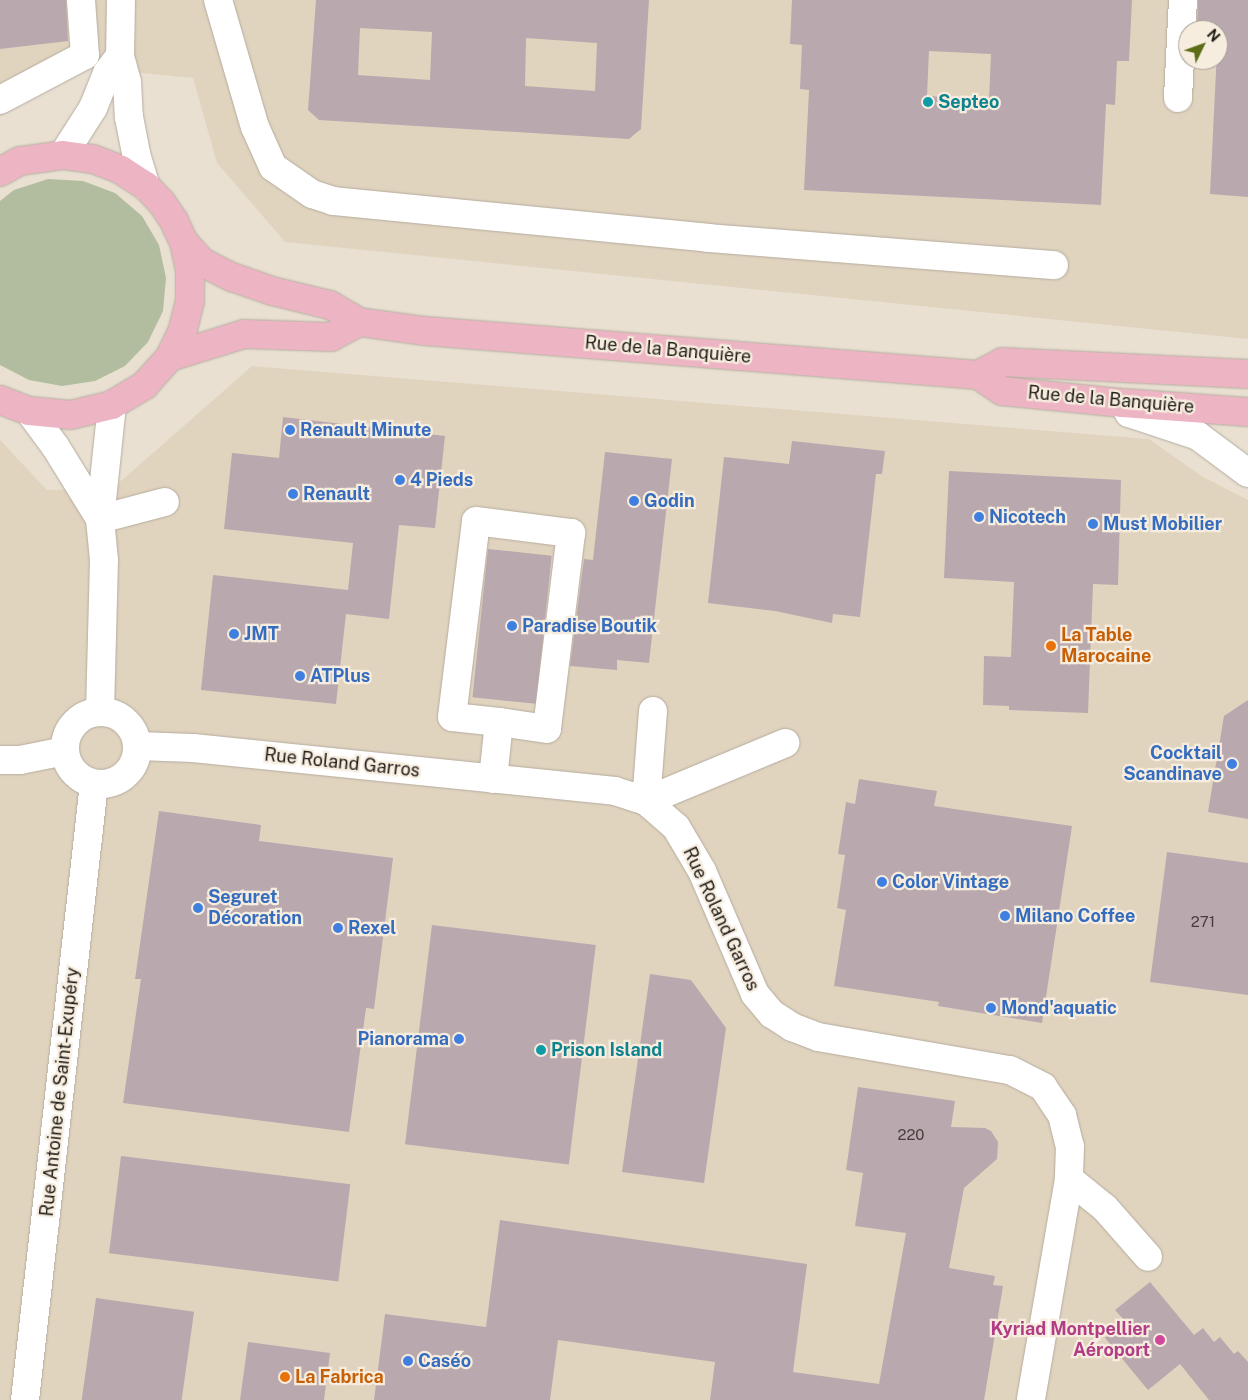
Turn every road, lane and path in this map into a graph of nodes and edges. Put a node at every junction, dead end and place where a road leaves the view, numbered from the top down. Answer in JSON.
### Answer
{"nodes":[{"id":1,"x":81,"y":0,"type":"edge"},
{"id":2,"x":121,"y":0,"type":"edge"},
{"id":3,"x":218,"y":0,"type":"edge"},
{"id":4,"x":1182,"y":0,"type":"edge"},
{"id":5,"x":120,"y":56,"type":"junction"},
{"id":6,"x":1178,"y":98,"type":"dead end"},
{"id":7,"x":0,"y":100,"type":"edge"},
{"id":8,"x":63,"y":155,"type":"junction"},
{"id":9,"x":0,"y":172,"type":"edge"},
{"id":10,"x":146,"y":186,"type":"junction"},
{"id":11,"x":184,"y":242,"type":"junction"},
{"id":12,"x":1054,"y":265,"type":"dead end"},
{"id":13,"x":359,"y":322,"type":"junction"},
{"id":14,"x":170,"y":357,"type":"junction"},
{"id":15,"x":1243,"y":370,"type":"edge"},
{"id":16,"x":978,"y":375,"type":"junction"},
{"id":17,"x":0,"y":400,"type":"edge"},
{"id":18,"x":1123,"y":404,"type":"junction"},
{"id":19,"x":112,"y":405,"type":"junction"},
{"id":20,"x":29,"y":411,"type":"junction"},
{"id":21,"x":1248,"y":412,"type":"edge"},
{"id":22,"x":1248,"y":473,"type":"edge"},
{"id":23,"x":165,"y":502,"type":"dead end"},
{"id":24,"x":100,"y":519,"type":"junction"},
{"id":25,"x":653,"y":711,"type":"dead end"},
{"id":26,"x":100,"y":712,"type":"junction"},
{"id":27,"x":498,"y":722,"type":"junction"},
{"id":28,"x":785,"y":743,"type":"dead end"},
{"id":29,"x":138,"y":746,"type":"junction"},
{"id":30,"x":65,"y":751,"type":"junction"},
{"id":31,"x":0,"y":760,"type":"edge"},
{"id":32,"x":493,"y":779,"type":"junction"},
{"id":33,"x":94,"y":784,"type":"junction"},
{"id":34,"x":646,"y":801,"type":"junction"},
{"id":35,"x":1069,"y":1180,"type":"junction"},
{"id":36,"x":1148,"y":1257,"type":"dead end"},
{"id":37,"x":25,"y":1400,"type":"edge"},
{"id":38,"x":1031,"y":1400,"type":"edge"}],
"edges":[{"from":1,"to":7,"type":"street"},
{"from":2,"to":5,"type":"street"},
{"from":3,"to":12,"type":"street"},
{"from":4,"to":6,"type":"street"},
{"from":5,"to":8,"type":"street"},
{"from":5,"to":10,"type":"street"},
{"from":8,"to":9,"type":"main road"},
{"from":8,"to":10,"type":"main road"},
{"from":10,"to":11,"type":"main road"},
{"from":11,"to":13,"type":"main road","name":"Rue de la Banquière"},
{"from":11,"to":14,"type":"main road"},
{"from":13,"to":14,"type":"main road"},
{"from":13,"to":16,"type":"main road","name":"Rue de la Banquière"},
{"from":14,"to":19,"type":"main road"},
{"from":15,"to":16,"type":"main road","name":"Rue de la Banquière"},
{"from":16,"to":18,"type":"main road","name":"Rue de la Banquière"},
{"from":17,"to":20,"type":"main road"},
{"from":18,"to":21,"type":"main road","name":"Rue de la Banquière"},
{"from":18,"to":22,"type":"street"},
{"from":19,"to":20,"type":"main road"},
{"from":19,"to":24,"type":"street"},
{"from":20,"to":24,"type":"street"},
{"from":23,"to":24,"type":"street"},
{"from":24,"to":26,"type":"street"},
{"from":25,"to":34,"type":"street"},
{"from":26,"to":29,"type":"street"},
{"from":26,"to":30,"type":"street"},
{"from":27,"to":27,"type":"street"},
{"from":27,"to":32,"type":"street"},
{"from":28,"to":34,"type":"street"},
{"from":29,"to":32,"type":"street","name":"Rue Roland Garros"},
{"from":29,"to":33,"type":"street"},
{"from":30,"to":31,"type":"street"},
{"from":30,"to":33,"type":"street"},
{"from":32,"to":34,"type":"street","name":"Rue Roland Garros"},
{"from":33,"to":37,"type":"street","name":"Rue Antoine de Saint-Exupéry"},
{"from":34,"to":35,"type":"street","name":"Rue Roland Garros"},
{"from":35,"to":36,"type":"street"},
{"from":35,"to":38,"type":"street","name":"Rue Roland Garros"}]}
